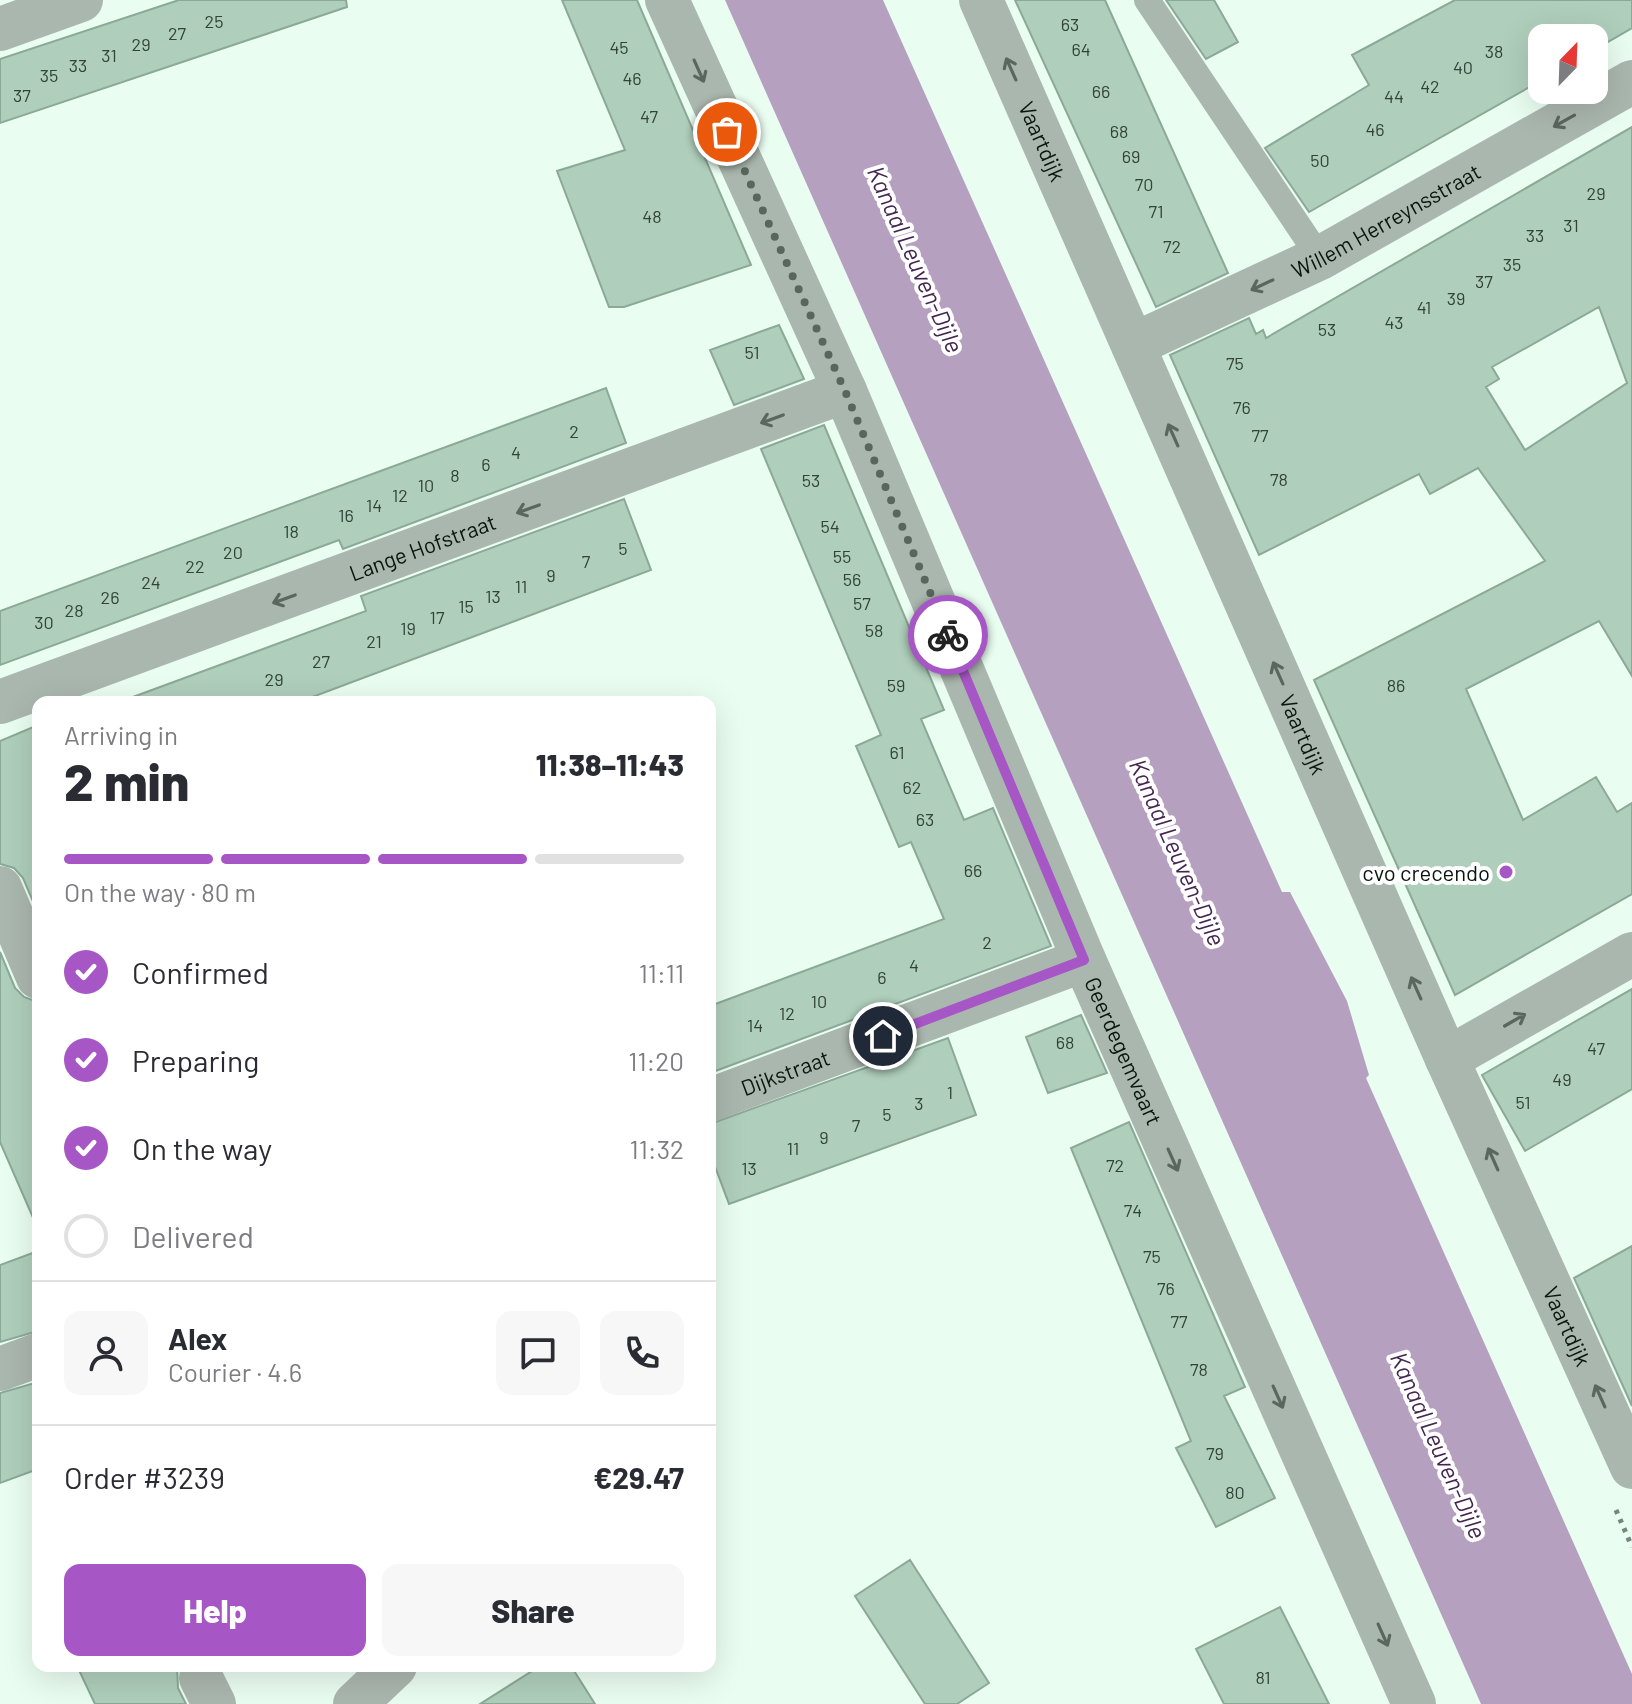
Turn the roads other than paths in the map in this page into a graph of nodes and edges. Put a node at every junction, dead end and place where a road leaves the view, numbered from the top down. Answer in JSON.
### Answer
{"nodes":[{"id":1,"x":81,"y":0,"type":"edge"},
{"id":2,"x":667,"y":0,"type":"edge"},
{"id":3,"x":981,"y":0,"type":"edge"},
{"id":4,"x":1147,"y":0,"type":"edge"},
{"id":5,"x":0,"y":29,"type":"edge"},
{"id":6,"x":1632,"y":82,"type":"edge"},
{"id":7,"x":1320,"y":258,"type":"junction"},
{"id":8,"x":1133,"y":345,"type":"junction"},
{"id":9,"x":845,"y":391,"type":"junction"},
{"id":10,"x":0,"y":702,"type":"edge"},
{"id":11,"x":0,"y":888,"type":"edge"},
{"id":12,"x":1632,"y":954,"type":"edge"},
{"id":13,"x":1084,"y":960,"type":"junction"},
{"id":14,"x":32,"y":961,"type":"edge"},
{"id":15,"x":1447,"y":1059,"type":"junction"},
{"id":16,"x":716,"y":1098,"type":"edge"},
{"id":17,"x":32,"y":1357,"type":"edge"},
{"id":18,"x":0,"y":1369,"type":"edge"},
{"id":19,"x":1632,"y":1467,"type":"edge"},
{"id":20,"x":389,"y":1672,"type":"edge"},
{"id":21,"x":355,"y":1704,"type":"edge"},
{"id":22,"x":1414,"y":1704,"type":"edge"}],
"edges":[{"from":1,"to":5,"type":"street"},
{"from":2,"to":9,"type":"street","name":"Geerdegemvaart","one_way":true},
{"from":8,"to":3,"type":"street","name":"Vaartdijk","one_way":true},
{"from":4,"to":7,"type":"lane"},
{"from":6,"to":7,"type":"street","name":"Willem Herreynsstraat","one_way":true},
{"from":7,"to":8,"type":"street","name":"Willem Herreynsstraat","one_way":true},
{"from":15,"to":8,"type":"street","name":"Vaartdijk","one_way":true},
{"from":9,"to":10,"type":"street","name":"Lange Hofstraat","one_way":true},
{"from":9,"to":13,"type":"street","name":"Geerdegemvaart"},
{"from":11,"to":14,"type":"street"},
{"from":15,"to":12,"type":"street","one_way":true},
{"from":13,"to":16,"type":"street","name":"Dijkstraat"},
{"from":13,"to":22,"type":"street","name":"Geerdegemvaart","one_way":true},
{"from":19,"to":15,"type":"street","name":"Vaartdijk","one_way":true},
{"from":17,"to":18,"type":"street"},
{"from":20,"to":21,"type":"street"}]}
